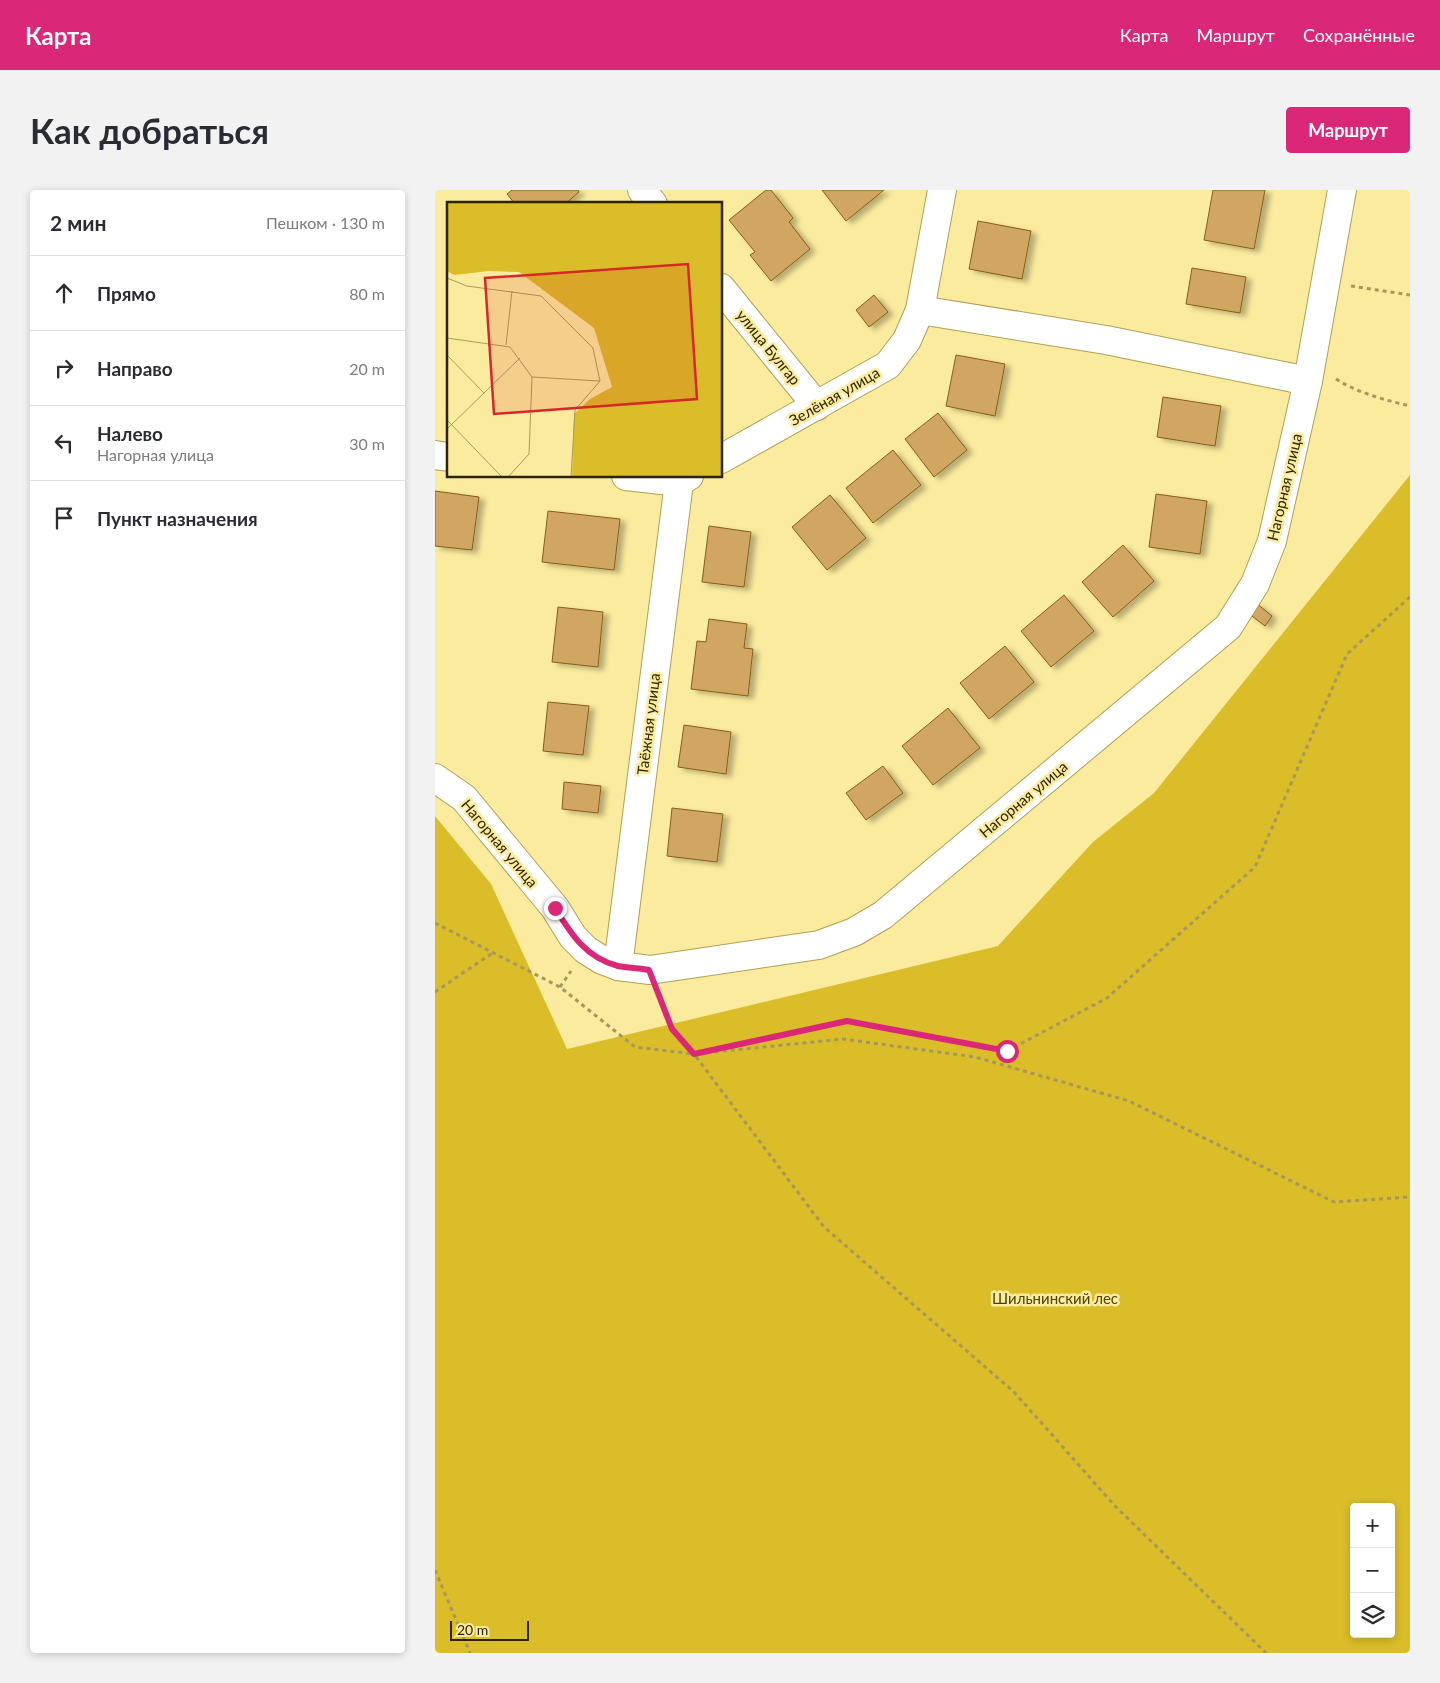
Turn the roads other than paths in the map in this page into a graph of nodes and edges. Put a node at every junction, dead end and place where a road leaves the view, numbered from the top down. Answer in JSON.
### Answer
{"nodes":[{"id":1,"x":642,"y":190,"type":"edge"},
{"id":2,"x":942,"y":190,"type":"edge"},
{"id":3,"x":1342,"y":190,"type":"edge"},
{"id":4,"x":651,"y":202,"type":"edge"},
{"id":5,"x":723,"y":290,"type":"edge"},
{"id":6,"x":920,"y":310,"type":"junction"},
{"id":7,"x":1309,"y":375,"type":"junction"},
{"id":8,"x":817,"y":406,"type":"junction"},
{"id":9,"x":723,"y":458,"type":"edge"},
{"id":10,"x":665,"y":478,"type":"edge"},
{"id":11,"x":684,"y":479,"type":"edge"},
{"id":12,"x":435,"y":778,"type":"edge"},
{"id":13,"x":618,"y":966,"type":"junction"}],
"edges":[{"from":1,"to":4,"type":"street"},
{"from":2,"to":6,"type":"street","name":"Зелёная улица"},
{"from":3,"to":7,"type":"street","name":"Нагорная улица"},
{"from":5,"to":8,"type":"street","name":"улица Булгар"},
{"from":6,"to":7,"type":"street"},
{"from":6,"to":8,"type":"street","name":"Зелёная улица"},
{"from":7,"to":13,"type":"street","name":"Нагорная улица"},
{"from":8,"to":9,"type":"street","name":"Зелёная улица"},
{"from":10,"to":11,"type":"street"},
{"from":11,"to":13,"type":"street","name":"Таёжная улица"},
{"from":12,"to":13,"type":"street","name":"Нагорная улица"}]}
